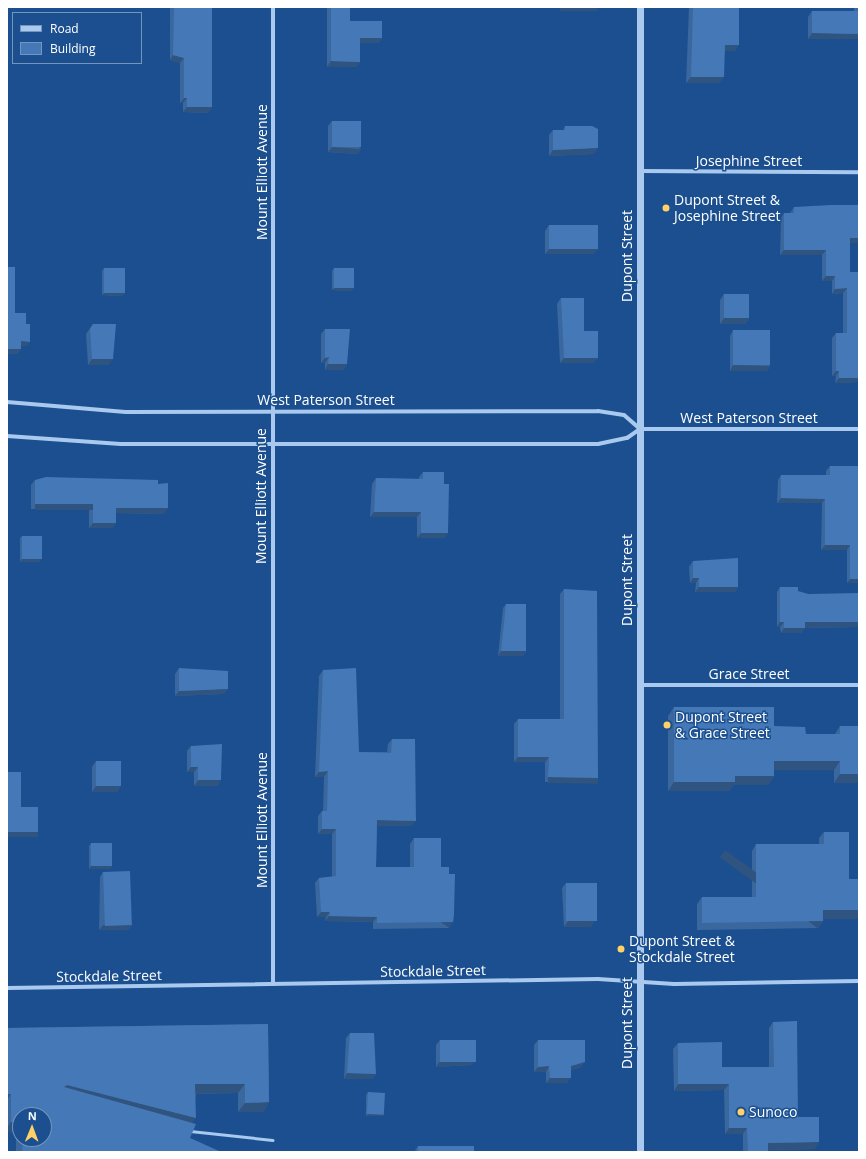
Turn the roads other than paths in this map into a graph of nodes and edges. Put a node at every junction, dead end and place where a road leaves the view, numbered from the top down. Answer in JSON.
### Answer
{"nodes":[{"id":1,"x":273,"y":7,"type":"edge"},
{"id":2,"x":640,"y":7,"type":"edge"},
{"id":3,"x":640,"y":171,"type":"junction"},
{"id":4,"x":859,"y":172,"type":"edge"},
{"id":5,"x":7,"y":402,"type":"edge"},
{"id":6,"x":273,"y":411,"type":"junction"},
{"id":7,"x":640,"y":429,"type":"junction"},
{"id":8,"x":859,"y":429,"type":"edge"},
{"id":9,"x":7,"y":436,"type":"edge"},
{"id":10,"x":272,"y":444,"type":"junction"},
{"id":11,"x":640,"y":685,"type":"junction"},
{"id":12,"x":859,"y":685,"type":"edge"},
{"id":13,"x":640,"y":981,"type":"junction"},
{"id":14,"x":859,"y":981,"type":"edge"},
{"id":15,"x":274,"y":984,"type":"junction"},
{"id":16,"x":7,"y":988,"type":"edge"},
{"id":17,"x":182,"y":1130,"type":"edge"},
{"id":18,"x":273,"y":1140,"type":"dead end"},
{"id":19,"x":640,"y":1152,"type":"edge"}],
"edges":[{"from":1,"to":6,"type":"street","name":"Mount Elliott Avenue"},
{"from":2,"to":3,"type":"street","name":"Dupont Street"},
{"from":3,"to":4,"type":"street","name":"Josephine Street"},
{"from":3,"to":7,"type":"street","name":"Dupont Street"},
{"from":5,"to":6,"type":"street","name":"West Paterson Street"},
{"from":6,"to":7,"type":"street","name":"West Paterson Street"},
{"from":6,"to":10,"type":"street","name":"Mount Elliott Avenue"},
{"from":7,"to":8,"type":"street","name":"West Paterson Street"},
{"from":7,"to":10,"type":"street","name":"West Paterson Street"},
{"from":7,"to":11,"type":"street","name":"Dupont Street"},
{"from":9,"to":10,"type":"street","name":"West Paterson Street"},
{"from":10,"to":15,"type":"street","name":"Mount Elliott Avenue"},
{"from":11,"to":12,"type":"street","name":"Grace Street"},
{"from":11,"to":13,"type":"street","name":"Dupont Street"},
{"from":13,"to":14,"type":"street","name":"Stockdale Street"},
{"from":13,"to":15,"type":"street","name":"Stockdale Street"},
{"from":13,"to":19,"type":"street","name":"Dupont Street"},
{"from":15,"to":16,"type":"street","name":"Stockdale Street"},
{"from":17,"to":18,"type":"lane"}]}
